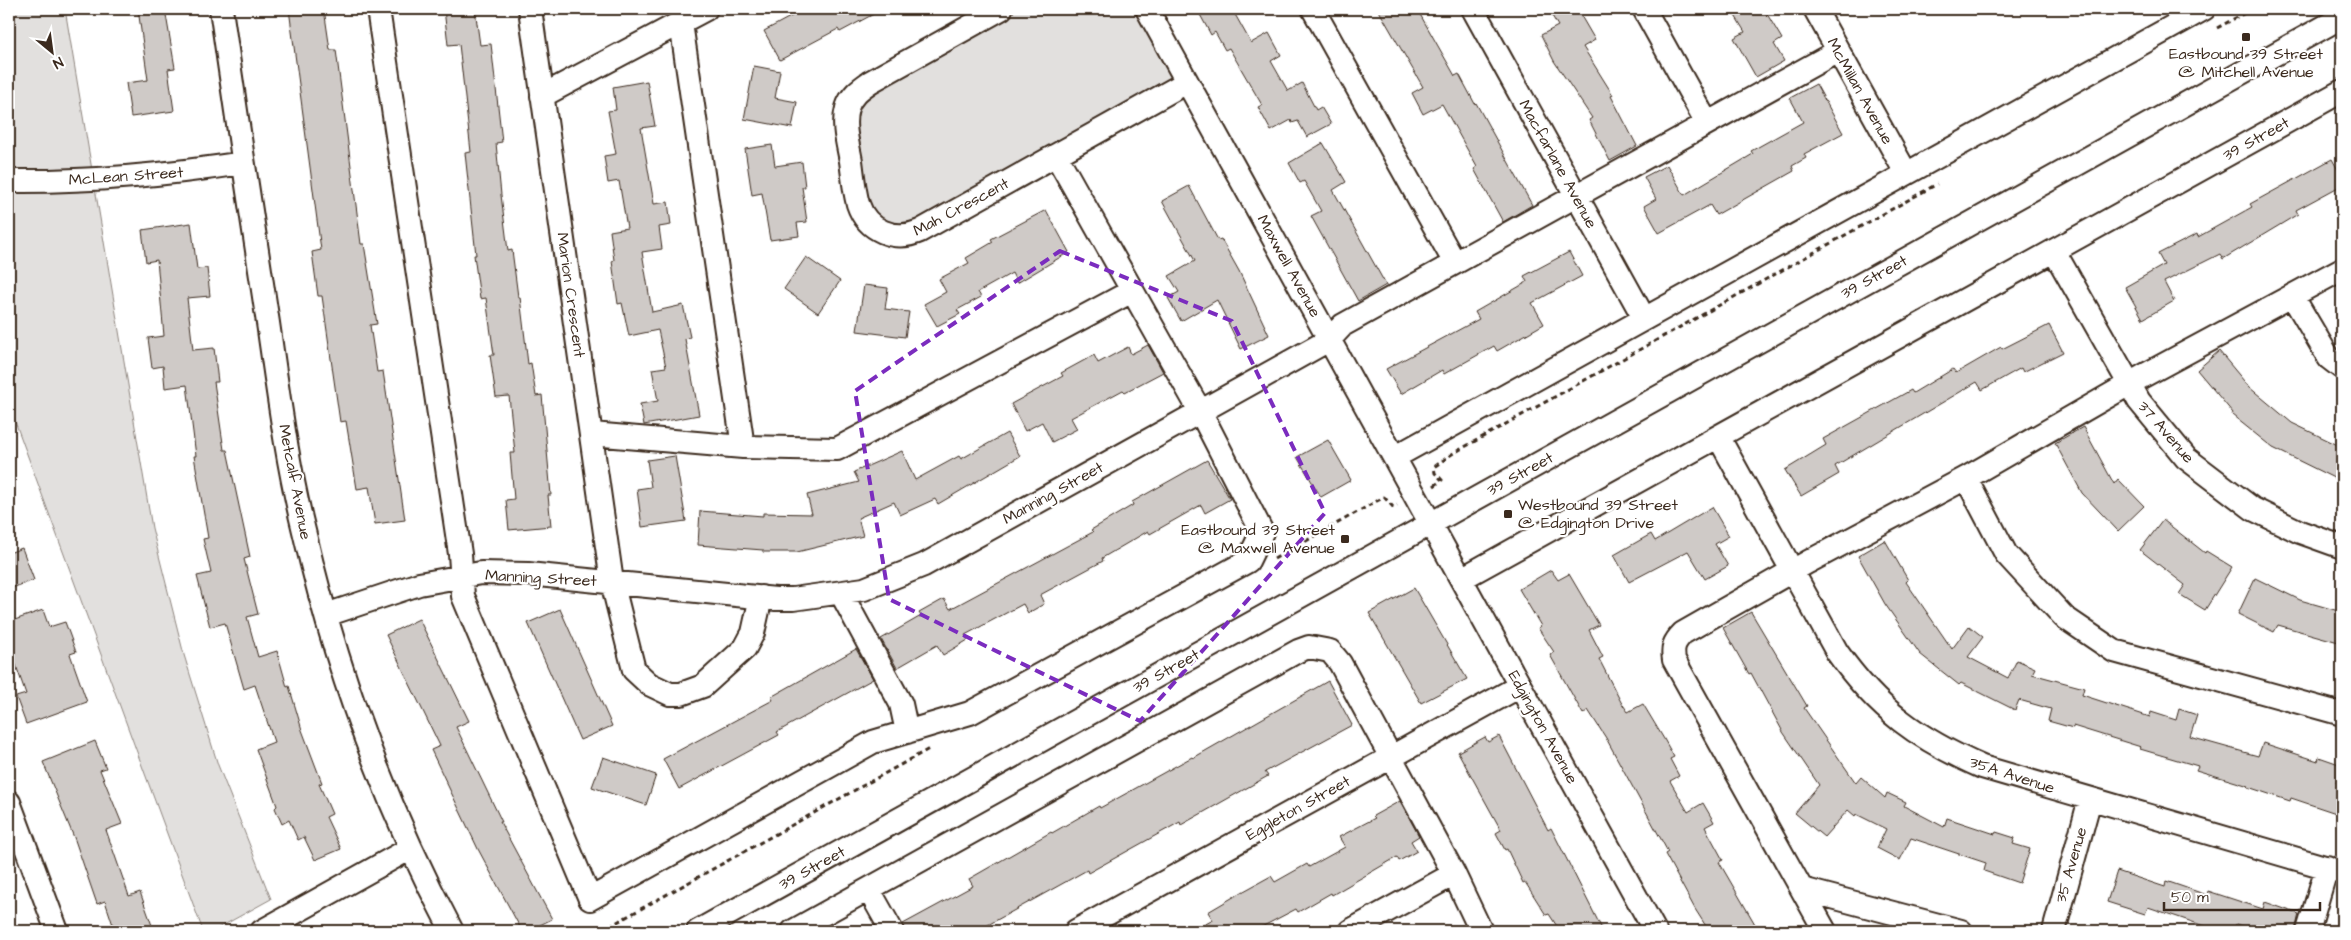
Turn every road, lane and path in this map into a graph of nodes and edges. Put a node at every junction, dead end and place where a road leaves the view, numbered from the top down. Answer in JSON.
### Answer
{"nodes":[{"id":1,"x":221,"y":9,"type":"edge"},
{"id":2,"x":378,"y":9,"type":"edge"},
{"id":3,"x":530,"y":9,"type":"edge"},
{"id":4,"x":706,"y":9,"type":"edge"},
{"id":5,"x":1001,"y":9,"type":"edge"},
{"id":6,"x":1147,"y":9,"type":"edge"},
{"id":7,"x":1314,"y":9,"type":"edge"},
{"id":8,"x":1473,"y":9,"type":"edge"},
{"id":9,"x":1644,"y":9,"type":"edge"},
{"id":10,"x":1815,"y":9,"type":"edge"},
{"id":11,"x":2204,"y":9,"type":"edge"},
{"id":12,"x":2252,"y":9,"type":"edge"},
{"id":13,"x":2342,"y":17,"type":"edge"},
{"id":14,"x":681,"y":23,"type":"junction"},
{"id":15,"x":2208,"y":33,"type":"dead end"},
{"id":16,"x":1838,"y":52,"type":"junction"},
{"id":17,"x":1187,"y":82,"type":"junction"},
{"id":18,"x":2342,"y":91,"type":"edge"},
{"id":19,"x":542,"y":96,"type":"junction"},
{"id":20,"x":1707,"y":123,"type":"junction"},
{"id":21,"x":1056,"y":155,"type":"junction"},
{"id":22,"x":243,"y":163,"type":"junction"},
{"id":23,"x":1906,"y":173,"type":"junction"},
{"id":24,"x":9,"y":181,"type":"edge"},
{"id":25,"x":1939,"y":183,"type":"dead end"},
{"id":26,"x":1576,"y":196,"type":"junction"},
{"id":27,"x":2054,"y":251,"type":"junction"},
{"id":28,"x":1455,"y":263,"type":"junction"},
{"id":29,"x":2342,"y":269,"type":"edge"},
{"id":30,"x":1132,"y":291,"type":"junction"},
{"id":31,"x":2293,"y":297,"type":"junction"},
{"id":32,"x":1644,"y":318,"type":"junction"},
{"id":33,"x":1329,"y":340,"type":"junction"},
{"id":34,"x":2342,"y":368,"type":"edge"},
{"id":35,"x":2128,"y":384,"type":"junction"},
{"id":36,"x":1200,"y":410,"type":"junction"},
{"id":37,"x":592,"y":434,"type":"junction"},
{"id":38,"x":1718,"y":438,"type":"junction"},
{"id":39,"x":744,"y":447,"type":"junction"},
{"id":40,"x":1395,"y":457,"type":"junction"},
{"id":41,"x":1966,"y":478,"type":"junction"},
{"id":42,"x":1437,"y":484,"type":"dead end"},
{"id":43,"x":1430,"y":523,"type":"junction"},
{"id":44,"x":2342,"y":547,"type":"edge"},
{"id":45,"x":1792,"y":571,"type":"junction"},
{"id":46,"x":461,"y":576,"type":"junction"},
{"id":47,"x":1461,"y":579,"type":"junction"},
{"id":48,"x":612,"y":582,"type":"junction"},
{"id":49,"x":841,"y":593,"type":"junction"},
{"id":50,"x":761,"y":597,"type":"junction"},
{"id":51,"x":326,"y":615,"type":"junction"},
{"id":52,"x":1520,"y":686,"type":"junction"},
{"id":53,"x":2342,"y":714,"type":"edge"},
{"id":54,"x":907,"y":732,"type":"junction"},
{"id":55,"x":1390,"y":756,"type":"junction"},
{"id":56,"x":2090,"y":799,"type":"junction"},
{"id":57,"x":9,"y":802,"type":"edge"},
{"id":58,"x":411,"y":848,"type":"junction"},
{"id":59,"x":2335,"y":870,"type":"edge"},
{"id":60,"x":1454,"y":874,"type":"junction"},
{"id":61,"x":869,"y":890,"type":"junction"},
{"id":62,"x":1802,"y":890,"type":"junction"},
{"id":63,"x":58,"y":931,"type":"edge"},
{"id":64,"x":262,"y":931,"type":"edge"},
{"id":65,"x":452,"y":931,"type":"edge"},
{"id":66,"x":698,"y":931,"type":"edge"},
{"id":67,"x":793,"y":931,"type":"edge"},
{"id":68,"x":892,"y":931,"type":"edge"},
{"id":69,"x":1076,"y":931,"type":"edge"},
{"id":70,"x":1350,"y":931,"type":"edge"},
{"id":71,"x":1481,"y":931,"type":"edge"},
{"id":72,"x":1656,"y":931,"type":"edge"},
{"id":73,"x":1825,"y":931,"type":"edge"},
{"id":74,"x":1961,"y":931,"type":"edge"},
{"id":75,"x":2054,"y":931,"type":"edge"},
{"id":76,"x":2308,"y":931,"type":"edge"}],
"edges":[{"from":1,"to":22,"type":"street","name":"Metcalf Avenue"},
{"from":2,"to":46,"type":"street"},
{"from":3,"to":19,"type":"street","name":"Marion Crescent"},
{"from":4,"to":14,"type":"street"},
{"from":5,"to":21,"type":"street","name":"Mah Crescent"},
{"from":6,"to":17,"type":"street","name":"Maxwell Avenue"},
{"from":7,"to":28,"type":"street"},
{"from":8,"to":26,"type":"street","name":"Macfarlane Avenue"},
{"from":9,"to":20,"type":"street"},
{"from":10,"to":16,"type":"street","name":"McMillan Avenue"},
{"from":11,"to":23,"type":"street"},
{"from":12,"to":15,"type":"path"},
{"from":13,"to":43,"type":"street","name":"39 Street"},
{"from":14,"to":19,"type":"street"},
{"from":14,"to":39,"type":"street"},
{"from":16,"to":20,"type":"street","name":"Manning Street"},
{"from":16,"to":23,"type":"street","name":"McMillan Avenue"},
{"from":17,"to":21,"type":"street","name":"Mah Crescent"},
{"from":17,"to":33,"type":"street","name":"Maxwell Avenue"},
{"from":18,"to":27,"type":"street","name":"39 Street"},
{"from":19,"to":37,"type":"street","name":"Marion Crescent"},
{"from":20,"to":26,"type":"street","name":"Manning Street"},
{"from":21,"to":30,"type":"street"},
{"from":22,"to":24,"type":"street","name":"McLean Street"},
{"from":22,"to":51,"type":"street","name":"Metcalf Avenue"},
{"from":23,"to":32,"type":"street"},
{"from":25,"to":42,"type":"path"},
{"from":26,"to":28,"type":"street","name":"Manning Street"},
{"from":26,"to":32,"type":"street","name":"Macfarlane Avenue"},
{"from":27,"to":35,"type":"street","name":"37 Avenue"},
{"from":27,"to":38,"type":"street","name":"39 Street"},
{"from":28,"to":33,"type":"street","name":"Manning Street"},
{"from":29,"to":31,"type":"street"},
{"from":30,"to":36,"type":"street"},
{"from":30,"to":39,"type":"street"},
{"from":31,"to":34,"type":"street"},
{"from":31,"to":35,"type":"street"},
{"from":32,"to":40,"type":"street"},
{"from":33,"to":36,"type":"street","name":"Manning Street"},
{"from":33,"to":40,"type":"street","name":"Maxwell Avenue"},
{"from":35,"to":41,"type":"street"},
{"from":35,"to":44,"type":"street","name":"37 Avenue"},
{"from":36,"to":49,"type":"street","name":"Manning Street"},
{"from":36,"to":54,"type":"street"},
{"from":37,"to":39,"type":"street"},
{"from":37,"to":48,"type":"street","name":"Marion Crescent"},
{"from":38,"to":45,"type":"street","name":"35A Avenue"},
{"from":38,"to":47,"type":"street","name":"39 Street"},
{"from":40,"to":43,"type":"street","name":"Maxwell Avenue"},
{"from":41,"to":45,"type":"street"},
{"from":41,"to":53,"type":"street"},
{"from":43,"to":47,"type":"street","name":"Edgington Avenue"},
{"from":43,"to":66,"type":"street","name":"39 Street"},
{"from":45,"to":56,"type":"street","name":"35A Avenue"},
{"from":45,"to":62,"type":"street"},
{"from":46,"to":48,"type":"street","name":"Manning Street"},
{"from":46,"to":51,"type":"street","name":"Manning Street"},
{"from":46,"to":54,"type":"street"},
{"from":47,"to":52,"type":"street","name":"Edgington Avenue"},
{"from":48,"to":50,"type":"street","name":"Manning Street"},
{"from":48,"to":50,"type":"street","name":"Manning Street"},
{"from":49,"to":50,"type":"street","name":"Manning Street"},
{"from":49,"to":54,"type":"street"},
{"from":51,"to":58,"type":"street","name":"Metcalf Avenue"},
{"from":52,"to":55,"type":"street","name":"Eggleton Street"},
{"from":52,"to":72,"type":"street","name":"Edgington Avenue"},
{"from":55,"to":60,"type":"street"},
{"from":55,"to":61,"type":"street"},
{"from":55,"to":69,"type":"street","name":"Eggleton Street"},
{"from":56,"to":59,"type":"street","name":"35A Avenue"},
{"from":56,"to":75,"type":"street","name":"35 Avenue"},
{"from":57,"to":63,"type":"street"},
{"from":58,"to":64,"type":"street"},
{"from":58,"to":65,"type":"street","name":"Metcalf Avenue"},
{"from":59,"to":76,"type":"street"},
{"from":60,"to":70,"type":"street"},
{"from":60,"to":71,"type":"street"},
{"from":61,"to":67,"type":"street"},
{"from":61,"to":68,"type":"street"},
{"from":62,"to":73,"type":"street"},
{"from":62,"to":74,"type":"street"}]}
